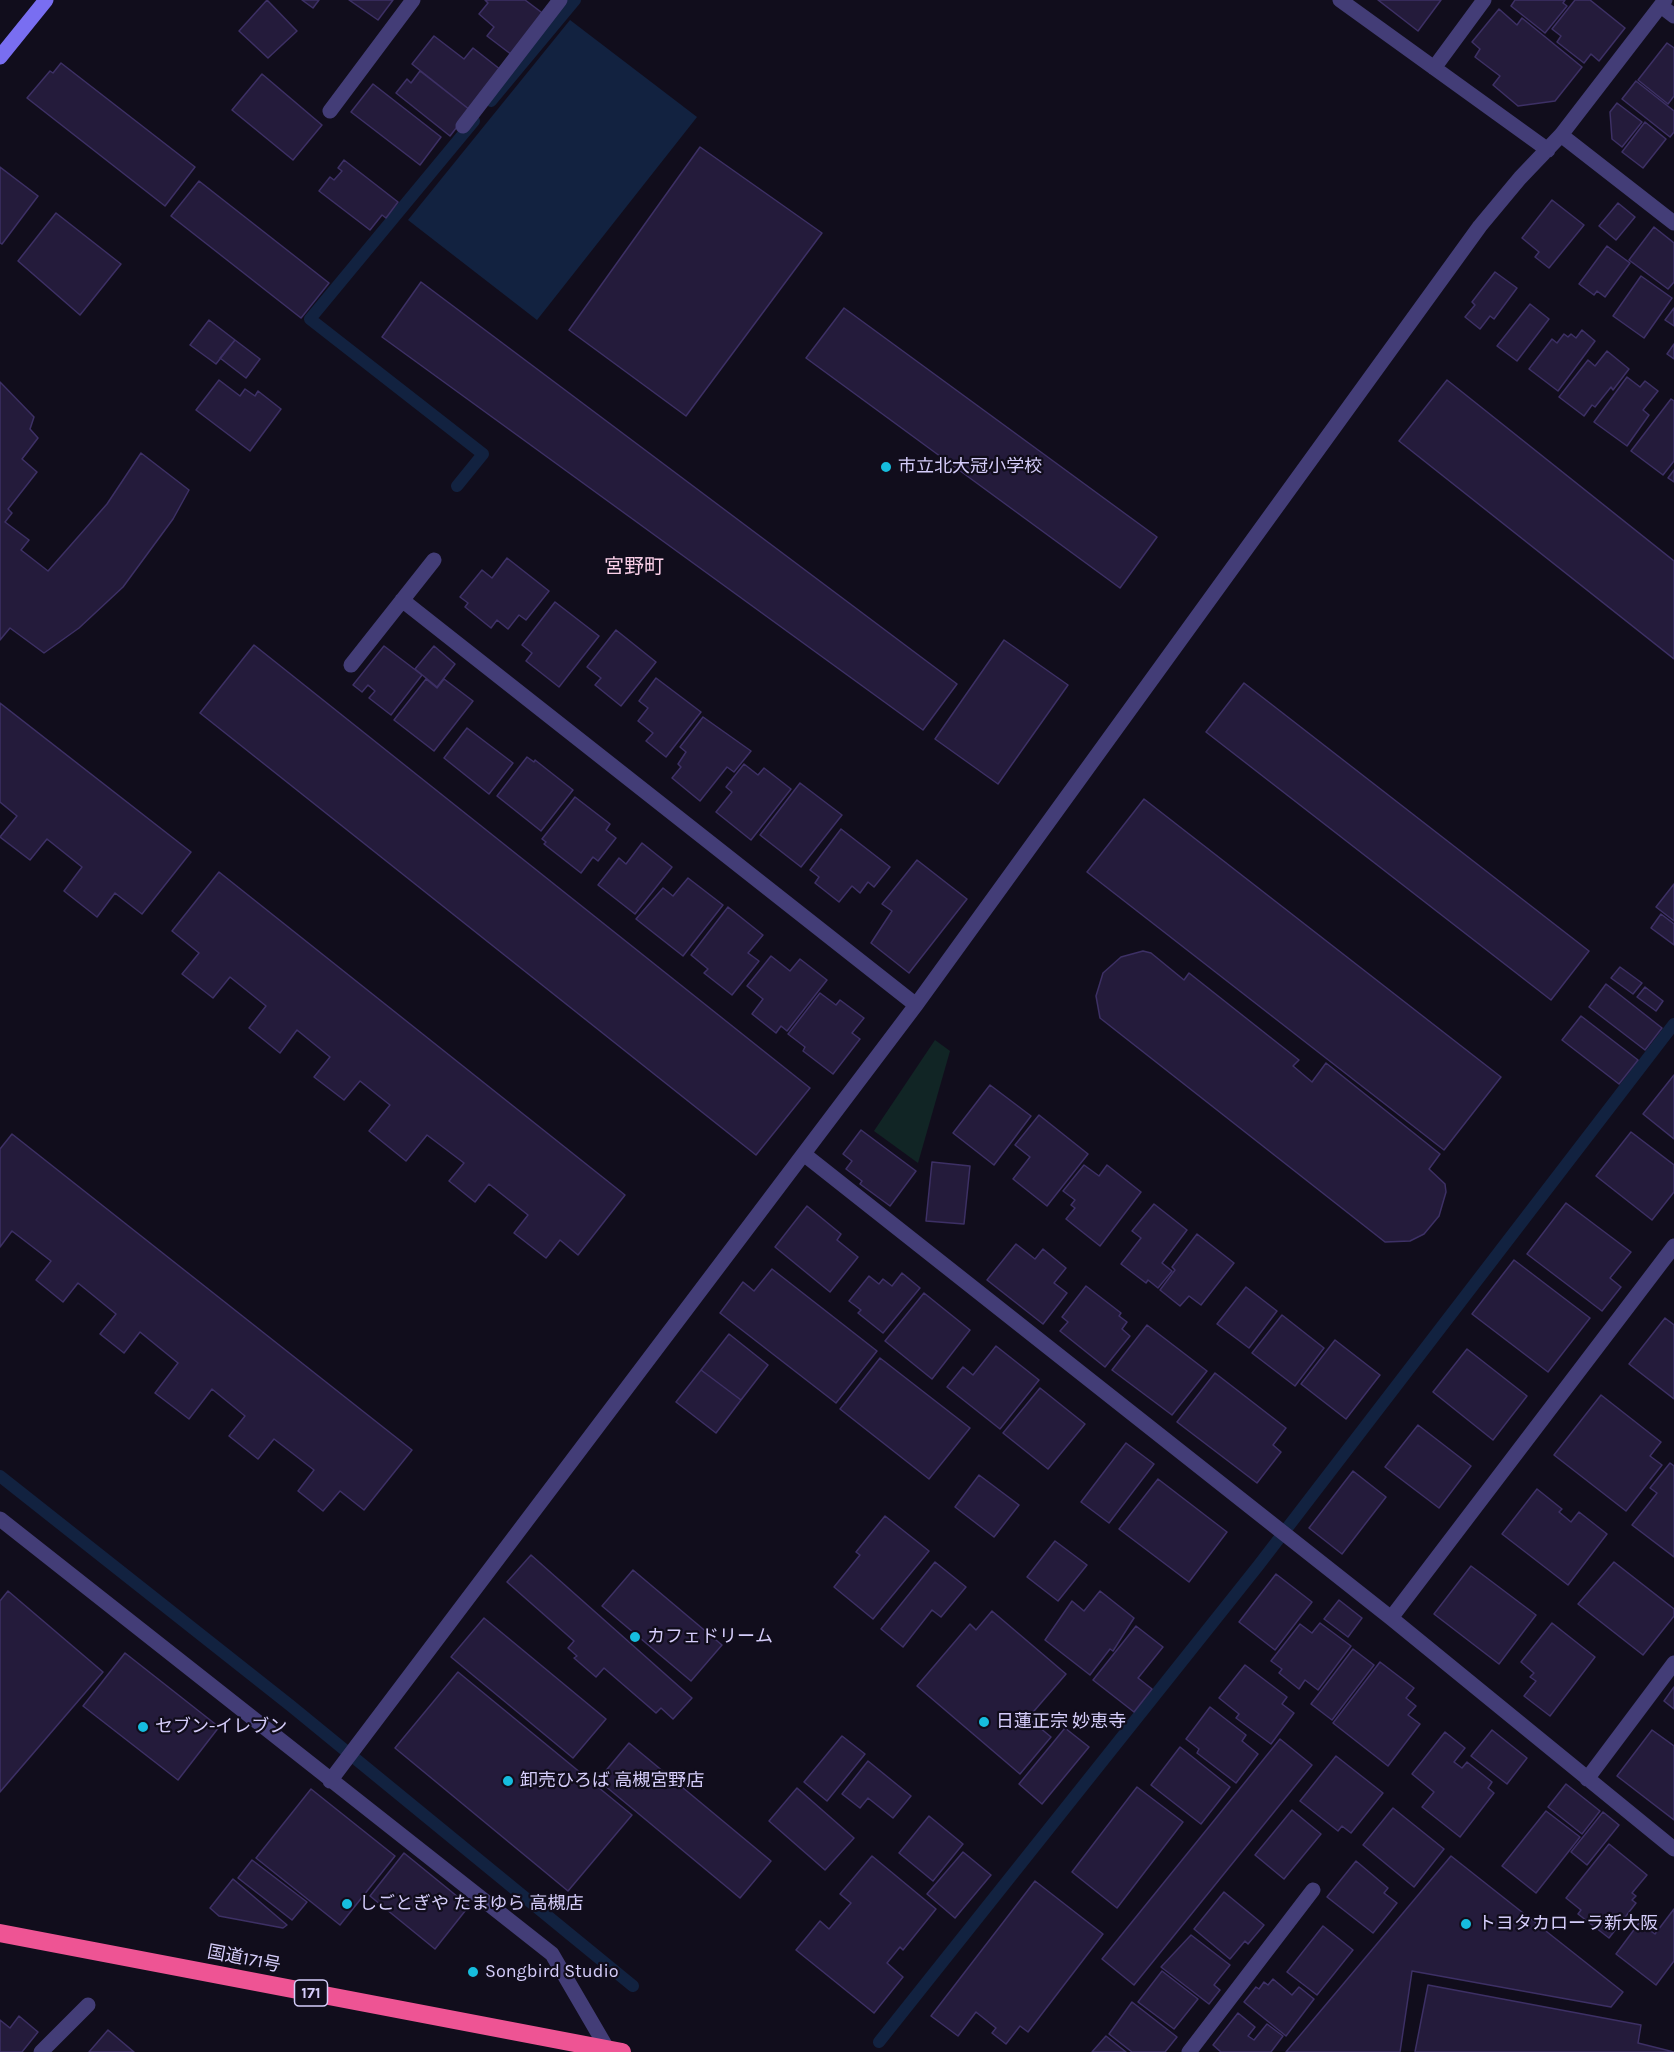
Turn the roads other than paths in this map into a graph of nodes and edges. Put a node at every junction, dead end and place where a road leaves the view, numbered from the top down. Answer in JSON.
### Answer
{"nodes":[{"id":1,"x":46,"y":0,"type":"edge"},
{"id":2,"x":413,"y":0,"type":"edge"},
{"id":3,"x":560,"y":0,"type":"edge"},
{"id":4,"x":1340,"y":0,"type":"edge"},
{"id":5,"x":1484,"y":0,"type":"edge"},
{"id":6,"x":1663,"y":3,"type":"edge"},
{"id":7,"x":1674,"y":16,"type":"edge"},
{"id":8,"x":0,"y":57,"type":"edge"},
{"id":9,"x":1434,"y":68,"type":"junction"},
{"id":10,"x":330,"y":111,"type":"dead end"},
{"id":11,"x":463,"y":126,"type":"dead end"},
{"id":12,"x":1561,"y":135,"type":"junction"},
{"id":13,"x":1548,"y":150,"type":"junction"},
{"id":14,"x":1674,"y":223,"type":"edge"},
{"id":15,"x":434,"y":560,"type":"dead end"},
{"id":16,"x":402,"y":600,"type":"junction"},
{"id":17,"x":351,"y":665,"type":"dead end"},
{"id":18,"x":916,"y":1005,"type":"junction"},
{"id":19,"x":805,"y":1155,"type":"junction"},
{"id":20,"x":1674,"y":1246,"type":"edge"},
{"id":21,"x":0,"y":1519,"type":"edge"},
{"id":22,"x":1391,"y":1618,"type":"junction"},
{"id":23,"x":1674,"y":1664,"type":"edge"},
{"id":24,"x":1587,"y":1779,"type":"junction"},
{"id":25,"x":330,"y":1781,"type":"junction"},
{"id":26,"x":1674,"y":1849,"type":"edge"},
{"id":27,"x":1313,"y":1890,"type":"dead end"},
{"id":28,"x":0,"y":1933,"type":"edge"},
{"id":29,"x":88,"y":2005,"type":"dead end"},
{"id":30,"x":615,"y":2051,"type":"edge"},
{"id":31,"x":41,"y":2052,"type":"edge"},
{"id":32,"x":1189,"y":2052,"type":"edge"}],
"edges":[{"from":1,"to":8,"type":"street"},
{"from":2,"to":10,"type":"street"},
{"from":3,"to":11,"type":"street"},
{"from":4,"to":9,"type":"street"},
{"from":5,"to":9,"type":"street"},
{"from":6,"to":7,"type":"street"},
{"from":6,"to":12,"type":"street"},
{"from":9,"to":13,"type":"street"},
{"from":12,"to":13,"type":"street"},
{"from":12,"to":14,"type":"street"},
{"from":13,"to":18,"type":"street"},
{"from":15,"to":16,"type":"street"},
{"from":16,"to":17,"type":"street"},
{"from":16,"to":18,"type":"street"},
{"from":18,"to":19,"type":"street"},
{"from":19,"to":22,"type":"street"},
{"from":19,"to":25,"type":"street"},
{"from":20,"to":22,"type":"street"},
{"from":21,"to":25,"type":"street"},
{"from":22,"to":24,"type":"street"},
{"from":23,"to":24,"type":"street"},
{"from":24,"to":26,"type":"street"},
{"from":25,"to":30,"type":"street"},
{"from":27,"to":32,"type":"street"},
{"from":28,"to":30,"type":"highway","name":"国道171号","number":"171"},
{"from":29,"to":31,"type":"street"}]}
